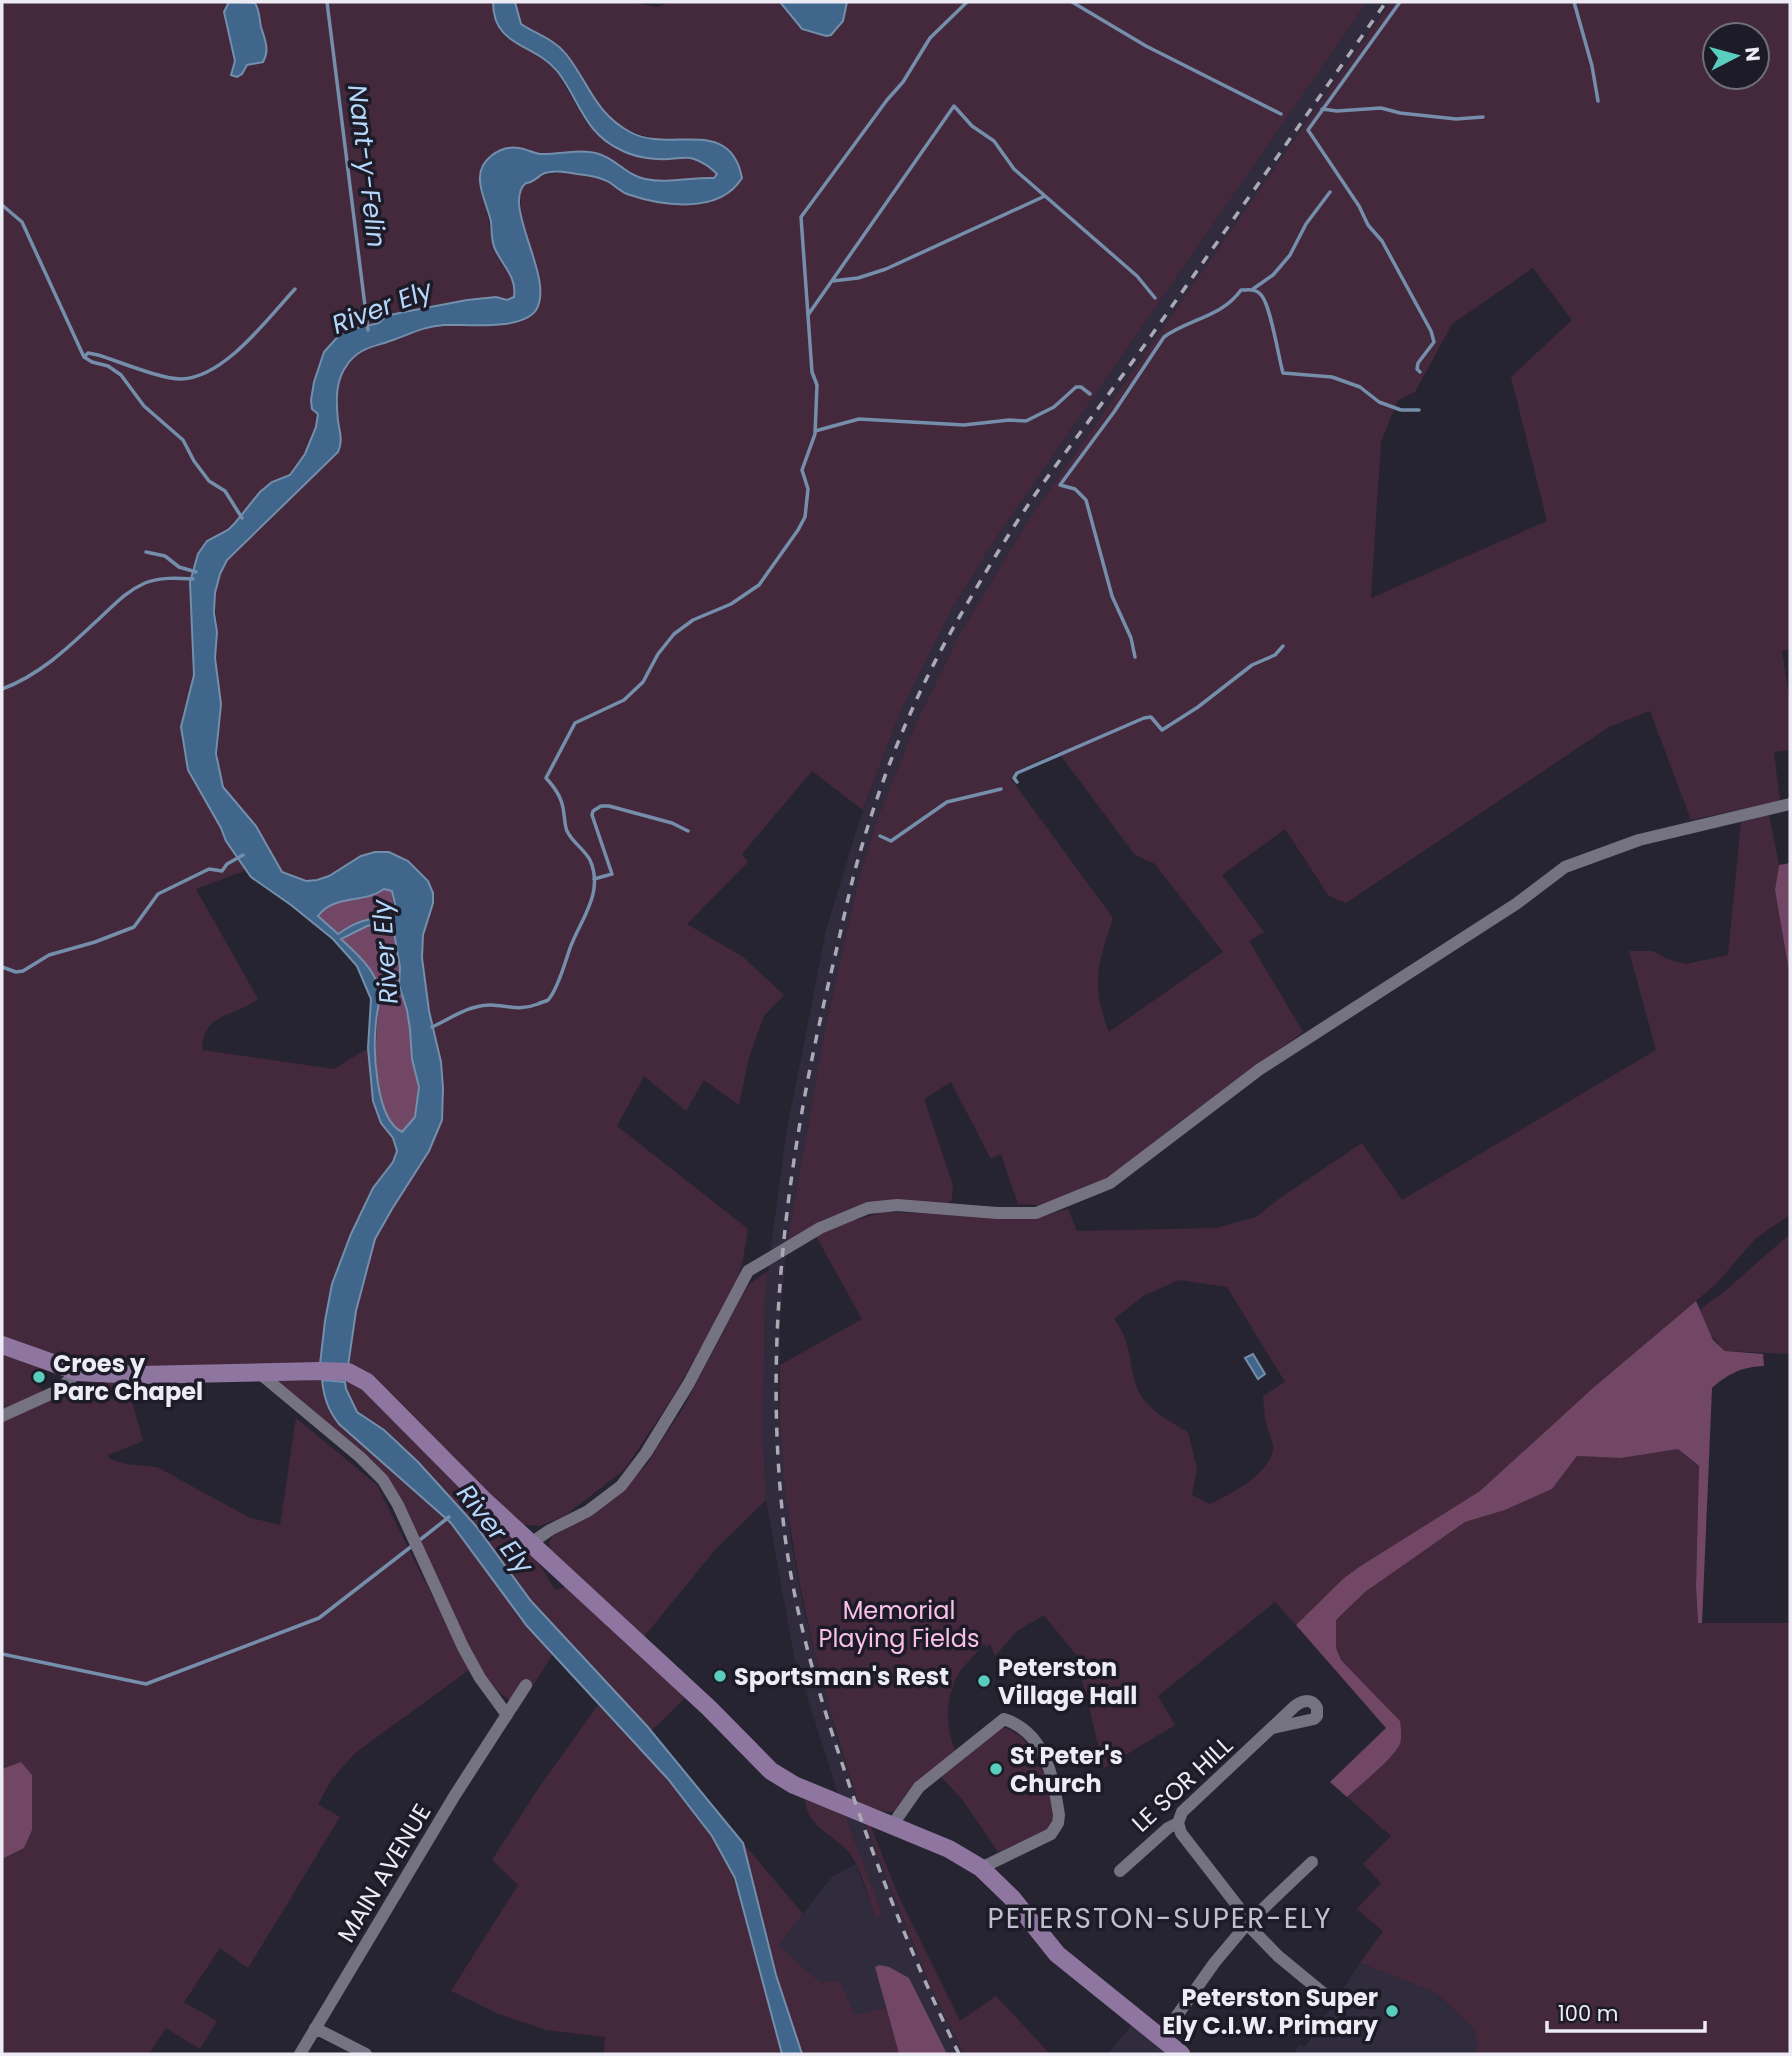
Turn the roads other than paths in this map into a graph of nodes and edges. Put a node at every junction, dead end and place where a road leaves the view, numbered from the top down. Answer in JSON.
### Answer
{"nodes":[{"id":1,"x":1790,"y":804,"type":"edge"},
{"id":2,"x":2,"y":1345,"type":"edge"},
{"id":3,"x":78,"y":1372,"type":"junction"},
{"id":4,"x":258,"y":1372,"type":"junction"},
{"id":5,"x":2,"y":1416,"type":"edge"},
{"id":6,"x":531,"y":1543,"type":"junction"},
{"id":7,"x":526,"y":1685,"type":"dead end"},
{"id":8,"x":507,"y":1715,"type":"junction"},
{"id":9,"x":1273,"y":1728,"type":"dead end"},
{"id":10,"x":1178,"y":1823,"type":"junction"},
{"id":11,"x":893,"y":1824,"type":"junction"},
{"id":12,"x":1312,"y":1862,"type":"dead end"},
{"id":13,"x":981,"y":1868,"type":"junction"},
{"id":14,"x":1120,"y":1871,"type":"dead end"},
{"id":15,"x":1249,"y":1923,"type":"junction"},
{"id":16,"x":1329,"y":1998,"type":"dead end"},
{"id":17,"x":315,"y":2028,"type":"junction"},
{"id":18,"x":1161,"y":2038,"type":"junction"},
{"id":19,"x":300,"y":2054,"type":"edge"},
{"id":20,"x":366,"y":2054,"type":"edge"},
{"id":21,"x":1181,"y":2054,"type":"edge"}],
"edges":[{"from":1,"to":6,"type":"street"},
{"from":2,"to":3,"type":"street"},
{"from":3,"to":4,"type":"street"},
{"from":3,"to":5,"type":"street"},
{"from":4,"to":6,"type":"street"},
{"from":4,"to":8,"type":"street"},
{"from":6,"to":11,"type":"street"},
{"from":7,"to":8,"type":"street","name":"MAIN AVENUE"},
{"from":8,"to":17,"type":"street","name":"MAIN AVENUE"},
{"from":9,"to":10,"type":"street","name":"LE SOR HILL"},
{"from":10,"to":14,"type":"street","name":"LE SOR HILL"},
{"from":10,"to":15,"type":"street"},
{"from":11,"to":13,"type":"street"},
{"from":11,"to":13,"type":"street"},
{"from":12,"to":15,"type":"street"},
{"from":13,"to":18,"type":"street"},
{"from":15,"to":16,"type":"street"},
{"from":15,"to":18,"type":"street"},
{"from":17,"to":19,"type":"street","name":"MAIN AVENUE"},
{"from":17,"to":20,"type":"street"},
{"from":18,"to":21,"type":"street"}]}
